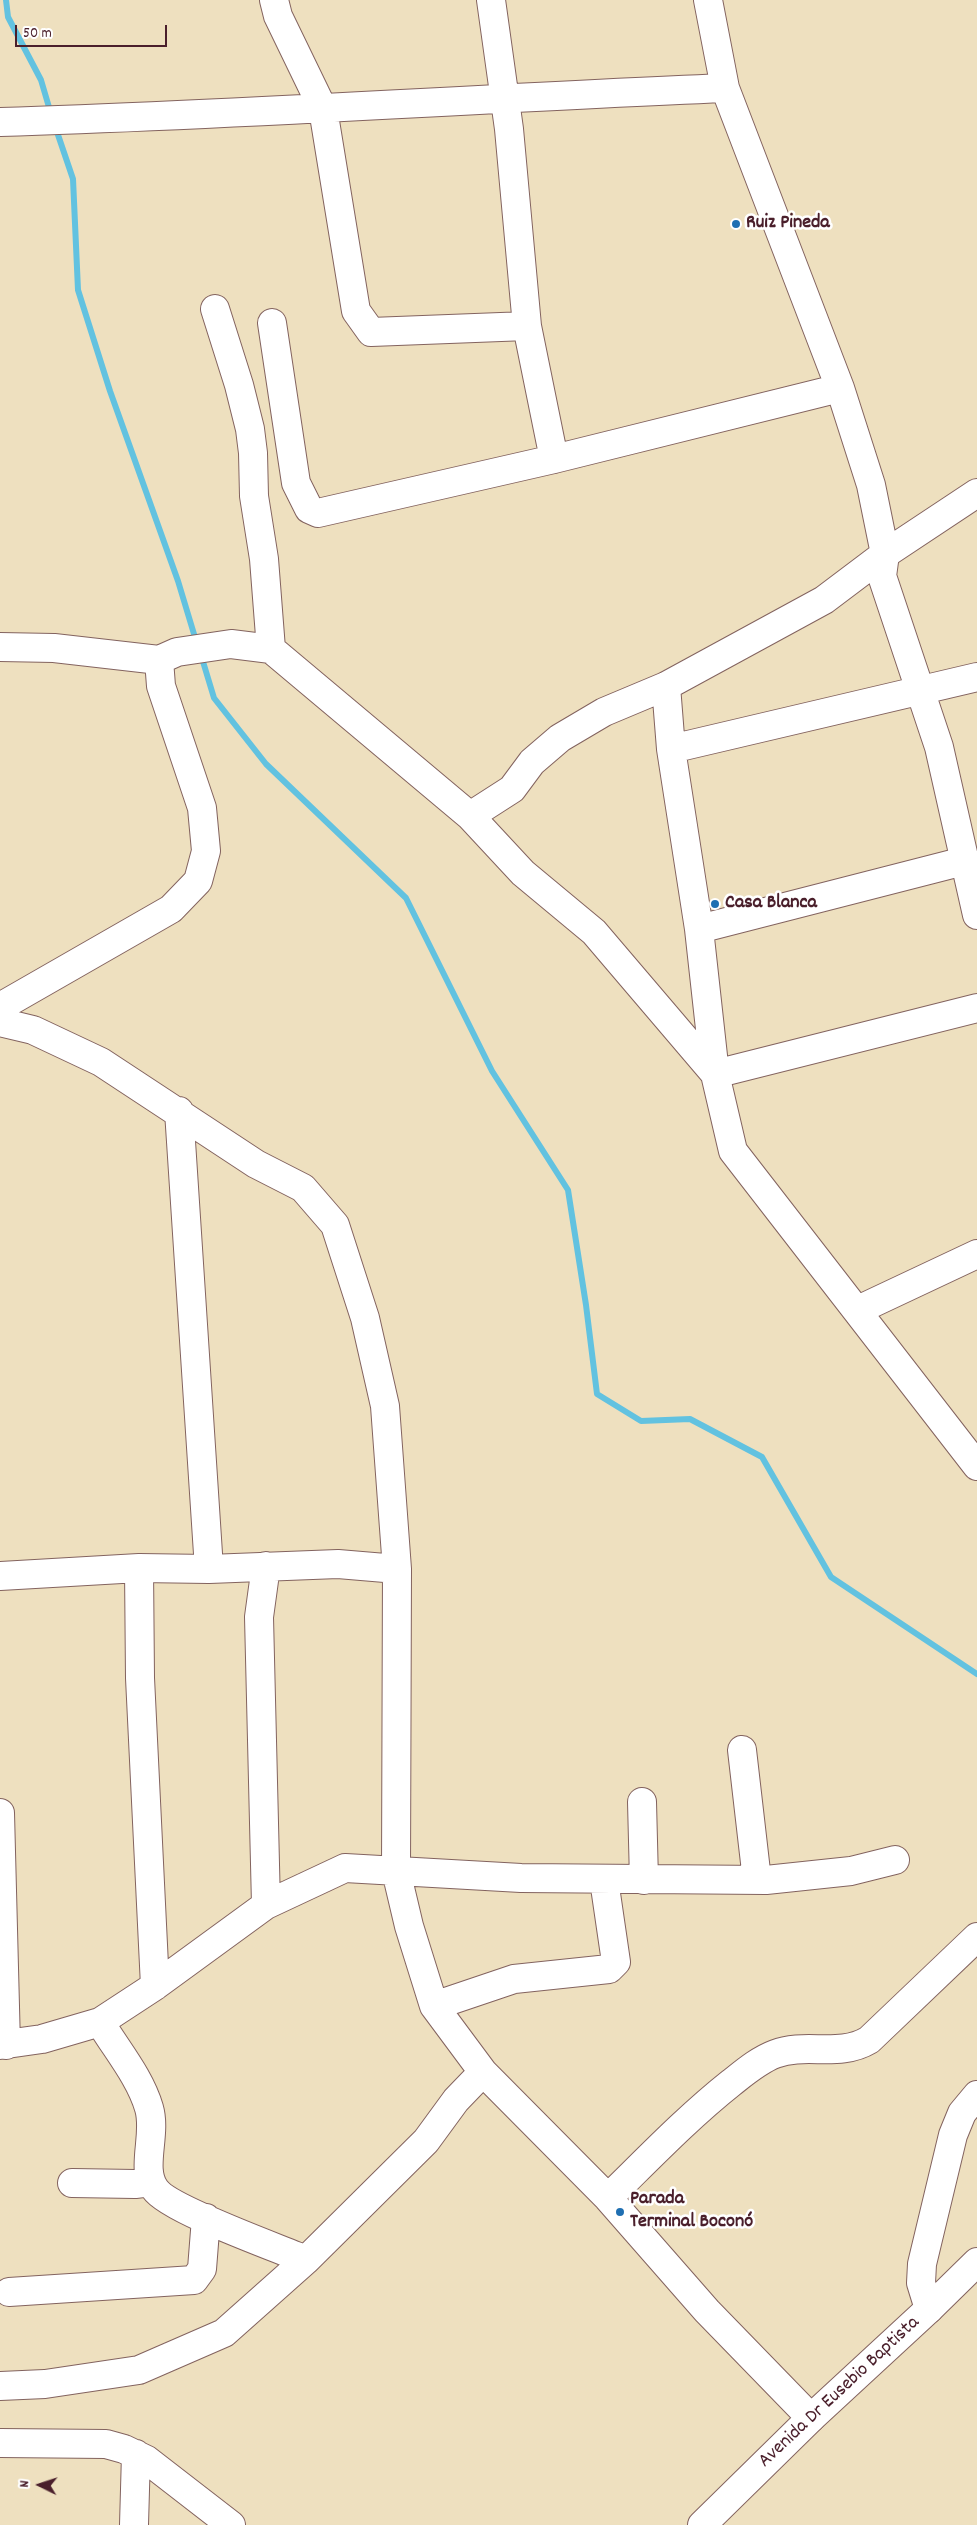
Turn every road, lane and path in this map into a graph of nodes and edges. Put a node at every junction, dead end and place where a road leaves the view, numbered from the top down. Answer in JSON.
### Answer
{"nodes":[{"id":1,"x":274,"y":0,"type":"edge"},
{"id":2,"x":491,"y":0,"type":"edge"},
{"id":3,"x":708,"y":0,"type":"edge"},
{"id":4,"x":725,"y":88,"type":"junction"},
{"id":5,"x":504,"y":97,"type":"junction"},
{"id":6,"x":323,"y":109,"type":"junction"},
{"id":7,"x":11,"y":122,"type":"edge"},
{"id":8,"x":215,"y":310,"type":"dead end"},
{"id":9,"x":272,"y":323,"type":"dead end"},
{"id":10,"x":527,"y":326,"type":"junction"},
{"id":11,"x":840,"y":388,"type":"junction"},
{"id":12,"x":290,"y":443,"type":"junction"},
{"id":13,"x":253,"y":453,"type":"junction"},
{"id":14,"x":554,"y":459,"type":"junction"},
{"id":15,"x":977,"y":493,"type":"edge"},
{"id":16,"x":885,"y":554,"type":"junction"},
{"id":17,"x":0,"y":647,"type":"edge"},
{"id":18,"x":271,"y":649,"type":"junction"},
{"id":19,"x":168,"y":656,"type":"junction"},
{"id":20,"x":977,"y":677,"type":"edge"},
{"id":21,"x":666,"y":686,"type":"junction"},
{"id":22,"x":922,"y":689,"type":"junction"},
{"id":23,"x":671,"y":749,"type":"junction"},
{"id":24,"x":470,"y":816,"type":"junction"},
{"id":25,"x":964,"y":861,"type":"junction"},
{"id":26,"x":977,"y":915,"type":"edge"},
{"id":27,"x":699,"y":929,"type":"junction"},
{"id":28,"x":0,"y":1007,"type":"edge"},
{"id":29,"x":977,"y":1008,"type":"edge"},
{"id":30,"x":0,"y":1022,"type":"edge"},
{"id":31,"x":715,"y":1074,"type":"junction"},
{"id":32,"x":178,"y":1111,"type":"junction"},
{"id":33,"x":977,"y":1254,"type":"edge"},
{"id":34,"x":858,"y":1310,"type":"junction"},
{"id":35,"x":977,"y":1466,"type":"edge"},
{"id":36,"x":266,"y":1566,"type":"junction"},
{"id":37,"x":139,"y":1568,"type":"junction"},
{"id":38,"x":209,"y":1569,"type":"junction"},
{"id":39,"x":397,"y":1570,"type":"junction"},
{"id":40,"x":0,"y":1576,"type":"edge"},
{"id":41,"x":742,"y":1750,"type":"dead end"},
{"id":42,"x":642,"y":1802,"type":"dead end"},
{"id":43,"x":0,"y":1813,"type":"edge"},
{"id":44,"x":895,"y":1860,"type":"dead end"},
{"id":45,"x":396,"y":1871,"type":"junction"},
{"id":46,"x":604,"y":1880,"type":"junction"},
{"id":47,"x":644,"y":1880,"type":"junction"},
{"id":48,"x":757,"y":1880,"type":"junction"},
{"id":49,"x":266,"y":1905,"type":"junction"},
{"id":50,"x":977,"y":1937,"type":"edge"},
{"id":51,"x":155,"y":1986,"type":"junction"},
{"id":52,"x":434,"y":2006,"type":"junction"},
{"id":53,"x":100,"y":2022,"type":"junction"},
{"id":54,"x":3,"y":2045,"type":"edge"},
{"id":55,"x":483,"y":2072,"type":"junction"},
{"id":56,"x":977,"y":2095,"type":"edge"},
{"id":57,"x":151,"y":2182,"type":"junction"},
{"id":58,"x":72,"y":2183,"type":"dead end"},
{"id":59,"x":608,"y":2198,"type":"junction"},
{"id":60,"x":206,"y":2218,"type":"junction"},
{"id":61,"x":306,"y":2260,"type":"junction"},
{"id":62,"x":977,"y":2262,"type":"edge"},
{"id":63,"x":9,"y":2292,"type":"dead end"},
{"id":64,"x":929,"y":2310,"type":"junction"},
{"id":65,"x":0,"y":2386,"type":"edge"},
{"id":66,"x":811,"y":2418,"type":"junction"},
{"id":67,"x":0,"y":2443,"type":"edge"},
{"id":68,"x":136,"y":2454,"type":"junction"},
{"id":69,"x":134,"y":2525,"type":"edge"},
{"id":70,"x":230,"y":2525,"type":"edge"},
{"id":71,"x":702,"y":2525,"type":"edge"}],
"edges":[{"from":1,"to":6,"type":"street"},
{"from":2,"to":5,"type":"street"},
{"from":3,"to":4,"type":"street"},
{"from":4,"to":5,"type":"street"},
{"from":4,"to":11,"type":"street"},
{"from":5,"to":6,"type":"street"},
{"from":5,"to":10,"type":"street"},
{"from":6,"to":7,"type":"street"},
{"from":6,"to":10,"type":"street"},
{"from":8,"to":13,"type":"street"},
{"from":9,"to":12,"type":"street"},
{"from":10,"to":14,"type":"street"},
{"from":11,"to":14,"type":"street"},
{"from":11,"to":16,"type":"street"},
{"from":12,"to":13,"type":"street"},
{"from":12,"to":14,"type":"street"},
{"from":13,"to":18,"type":"street"},
{"from":15,"to":16,"type":"street"},
{"from":16,"to":21,"type":"street"},
{"from":16,"to":22,"type":"street"},
{"from":17,"to":19,"type":"street"},
{"from":18,"to":19,"type":"street"},
{"from":18,"to":24,"type":"street"},
{"from":19,"to":28,"type":"street"},
{"from":20,"to":22,"type":"street"},
{"from":21,"to":23,"type":"street"},
{"from":21,"to":24,"type":"street"},
{"from":22,"to":23,"type":"street"},
{"from":22,"to":25,"type":"street"},
{"from":23,"to":27,"type":"street"},
{"from":24,"to":31,"type":"street"},
{"from":25,"to":26,"type":"street"},
{"from":25,"to":27,"type":"street"},
{"from":27,"to":31,"type":"street"},
{"from":29,"to":31,"type":"street"},
{"from":30,"to":32,"type":"street"},
{"from":31,"to":34,"type":"street"},
{"from":32,"to":38,"type":"street"},
{"from":32,"to":39,"type":"street"},
{"from":33,"to":34,"type":"street"},
{"from":34,"to":35,"type":"street"},
{"from":36,"to":38,"type":"street"},
{"from":36,"to":39,"type":"street"},
{"from":36,"to":49,"type":"street"},
{"from":37,"to":38,"type":"street"},
{"from":37,"to":40,"type":"street"},
{"from":37,"to":51,"type":"street"},
{"from":39,"to":45,"type":"street"},
{"from":41,"to":48,"type":"street"},
{"from":42,"to":47,"type":"street"},
{"from":43,"to":54,"type":"street"},
{"from":44,"to":48,"type":"street"},
{"from":45,"to":46,"type":"street"},
{"from":45,"to":49,"type":"street"},
{"from":45,"to":52,"type":"street"},
{"from":46,"to":47,"type":"street"},
{"from":46,"to":52,"type":"street"},
{"from":47,"to":48,"type":"street"},
{"from":49,"to":51,"type":"street"},
{"from":50,"to":59,"type":"street"},
{"from":51,"to":53,"type":"street"},
{"from":52,"to":55,"type":"street"},
{"from":53,"to":54,"type":"street"},
{"from":53,"to":57,"type":"street"},
{"from":55,"to":59,"type":"street"},
{"from":55,"to":61,"type":"street"},
{"from":56,"to":64,"type":"street"},
{"from":57,"to":58,"type":"street"},
{"from":57,"to":60,"type":"street"},
{"from":59,"to":66,"type":"street"},
{"from":60,"to":61,"type":"street"},
{"from":60,"to":63,"type":"street"},
{"from":61,"to":65,"type":"street"},
{"from":62,"to":64,"type":"street","name":"Avenida Dr Eusebio Baptista"},
{"from":64,"to":66,"type":"street","name":"Avenida Dr Eusebio Baptista"},
{"from":66,"to":71,"type":"street","name":"Avenida Dr Eusebio Baptista"},
{"from":67,"to":68,"type":"street"},
{"from":68,"to":69,"type":"street"},
{"from":68,"to":70,"type":"street"}]}
